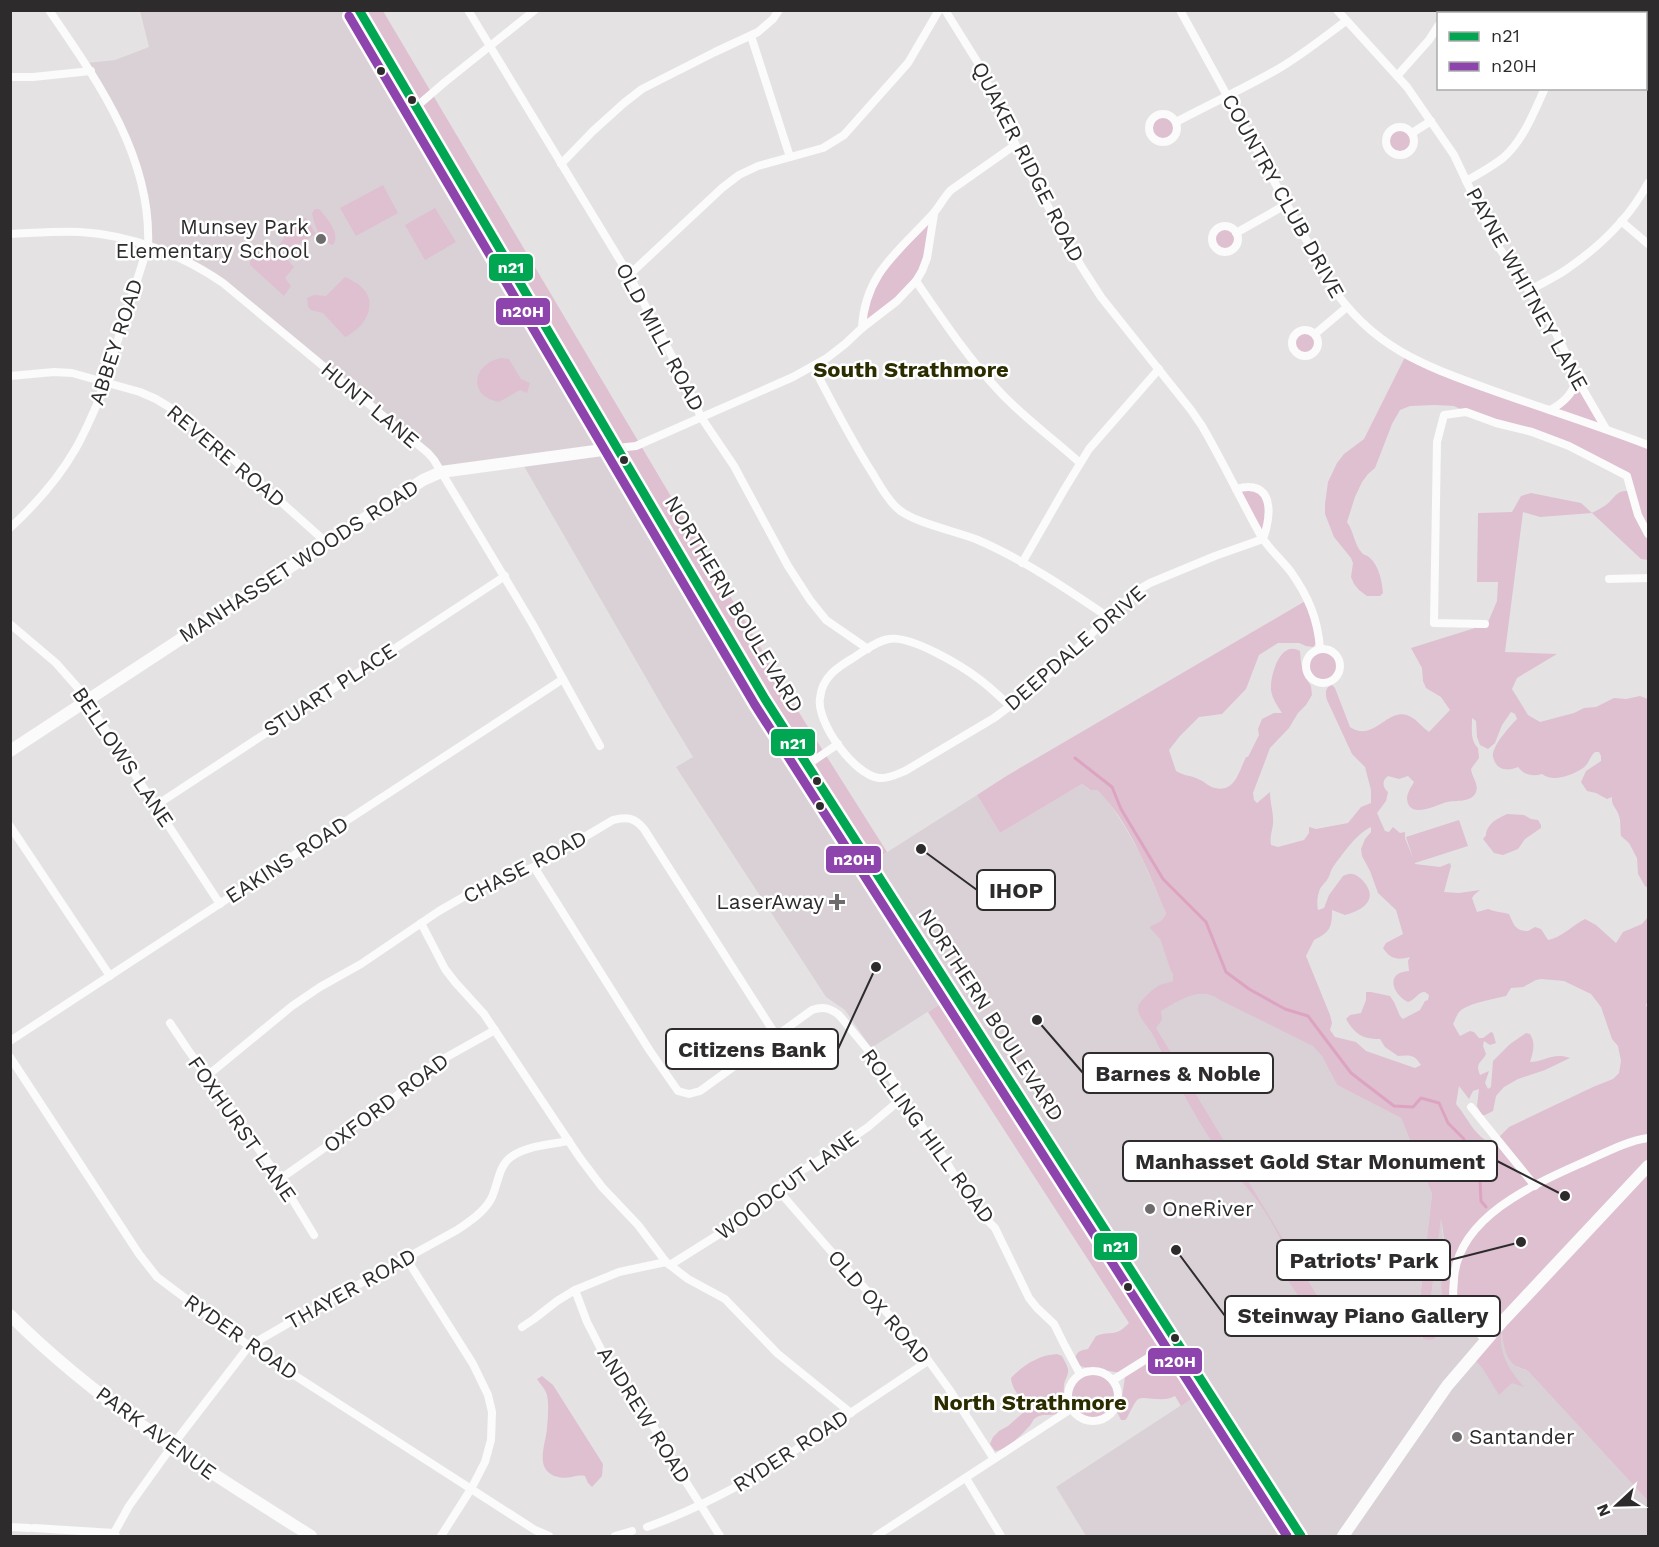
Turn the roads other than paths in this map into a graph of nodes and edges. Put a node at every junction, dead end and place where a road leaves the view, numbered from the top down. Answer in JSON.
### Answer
{"nodes":[{"id":1,"x":49,"y":10,"type":"edge"},
{"id":2,"x":359,"y":10,"type":"edge"},
{"id":3,"x":468,"y":10,"type":"edge"},
{"id":4,"x":535,"y":10,"type":"edge"},
{"id":5,"x":779,"y":10,"type":"edge"},
{"id":6,"x":939,"y":10,"type":"edge"},
{"id":7,"x":945,"y":10,"type":"edge"},
{"id":8,"x":1180,"y":10,"type":"edge"},
{"id":9,"x":1337,"y":10,"type":"edge"},
{"id":10,"x":1346,"y":21,"type":"junction"},
{"id":11,"x":1437,"y":28,"type":"edge"},
{"id":12,"x":752,"y":36,"type":"junction"},
{"id":13,"x":490,"y":46,"type":"junction"},
{"id":14,"x":91,"y":71,"type":"junction"},
{"id":15,"x":1397,"y":76,"type":"junction"},
{"id":16,"x":10,"y":77,"type":"edge"},
{"id":17,"x":1544,"y":90,"type":"edge"},
{"id":18,"x":1226,"y":95,"type":"junction"},
{"id":19,"x":416,"y":107,"type":"junction"},
{"id":20,"x":1431,"y":121,"type":"junction"},
{"id":21,"x":1176,"y":122,"type":"dead end"},
{"id":22,"x":1412,"y":133,"type":"dead end"},
{"id":23,"x":1015,"y":145,"type":"junction"},
{"id":24,"x":790,"y":157,"type":"junction"},
{"id":25,"x":561,"y":164,"type":"junction"},
{"id":26,"x":1466,"y":181,"type":"junction"},
{"id":27,"x":1648,"y":183,"type":"edge"},
{"id":28,"x":1287,"y":204,"type":"junction"},
{"id":29,"x":934,"y":214,"type":"junction"},
{"id":30,"x":1621,"y":221,"type":"junction"},
{"id":31,"x":1236,"y":233,"type":"dead end"},
{"id":32,"x":10,"y":234,"type":"edge"},
{"id":33,"x":1648,"y":244,"type":"edge"},
{"id":34,"x":148,"y":246,"type":"junction"},
{"id":35,"x":629,"y":275,"type":"junction"},
{"id":36,"x":916,"y":280,"type":"junction"},
{"id":37,"x":1530,"y":290,"type":"junction"},
{"id":38,"x":1347,"y":307,"type":"junction"},
{"id":39,"x":862,"y":328,"type":"junction"},
{"id":40,"x":1315,"y":334,"type":"dead end"},
{"id":41,"x":813,"y":366,"type":"junction"},
{"id":42,"x":1159,"y":369,"type":"junction"},
{"id":43,"x":10,"y":376,"type":"edge"},
{"id":44,"x":1578,"y":377,"type":"junction"},
{"id":45,"x":105,"y":381,"type":"junction"},
{"id":46,"x":1550,"y":410,"type":"junction"},
{"id":47,"x":701,"y":417,"type":"junction"},
{"id":48,"x":1606,"y":429,"type":"junction"},
{"id":49,"x":1648,"y":445,"type":"edge"},
{"id":50,"x":617,"y":448,"type":"junction"},
{"id":51,"x":1080,"y":463,"type":"junction"},
{"id":52,"x":441,"y":472,"type":"junction"},
{"id":53,"x":1236,"y":489,"type":"junction"},
{"id":54,"x":10,"y":528,"type":"edge"},
{"id":55,"x":1648,"y":534,"type":"edge"},
{"id":56,"x":1263,"y":539,"type":"junction"},
{"id":57,"x":327,"y":543,"type":"junction"},
{"id":58,"x":1022,"y":563,"type":"junction"},
{"id":59,"x":505,"y":576,"type":"junction"},
{"id":60,"x":1648,"y":578,"type":"edge"},
{"id":61,"x":1609,"y":579,"type":"dead end"},
{"id":62,"x":1108,"y":617,"type":"junction"},
{"id":63,"x":10,"y":624,"type":"edge"},
{"id":64,"x":1485,"y":624,"type":"dead end"},
{"id":65,"x":868,"y":649,"type":"junction"},
{"id":66,"x":1320,"y":649,"type":"junction"},
{"id":67,"x":563,"y":679,"type":"junction"},
{"id":68,"x":87,"y":700,"type":"junction"},
{"id":69,"x":1010,"y":706,"type":"junction"},
{"id":70,"x":838,"y":744,"type":"junction"},
{"id":71,"x":600,"y":746,"type":"dead end"},
{"id":72,"x":10,"y":751,"type":"edge"},
{"id":73,"x":807,"y":765,"type":"junction"},
{"id":74,"x":155,"y":806,"type":"junction"},
{"id":75,"x":10,"y":826,"type":"edge"},
{"id":76,"x":534,"y":867,"type":"junction"},
{"id":77,"x":220,"y":904,"type":"junction"},
{"id":78,"x":421,"y":923,"type":"junction"},
{"id":79,"x":110,"y":976,"type":"junction"},
{"id":80,"x":170,"y":1023,"type":"dead end"},
{"id":81,"x":495,"y":1030,"type":"junction"},
{"id":82,"x":777,"y":1037,"type":"junction"},
{"id":83,"x":10,"y":1041,"type":"edge"},
{"id":84,"x":10,"y":1057,"type":"edge"},
{"id":85,"x":207,"y":1076,"type":"junction"},
{"id":86,"x":901,"y":1098,"type":"junction"},
{"id":87,"x":1471,"y":1107,"type":"dead end"},
{"id":88,"x":1648,"y":1138,"type":"edge"},
{"id":89,"x":569,"y":1141,"type":"junction"},
{"id":90,"x":1648,"y":1166,"type":"edge"},
{"id":91,"x":280,"y":1179,"type":"junction"},
{"id":92,"x":1535,"y":1186,"type":"junction"},
{"id":93,"x":778,"y":1190,"type":"junction"},
{"id":94,"x":314,"y":1235,"type":"dead end"},
{"id":95,"x":406,"y":1258,"type":"junction"},
{"id":96,"x":668,"y":1264,"type":"junction"},
{"id":97,"x":575,"y":1290,"type":"junction"},
{"id":98,"x":10,"y":1315,"type":"edge"},
{"id":99,"x":522,"y":1327,"type":"dead end"},
{"id":100,"x":1486,"y":1340,"type":"junction"},
{"id":101,"x":1175,"y":1341,"type":"junction"},
{"id":102,"x":249,"y":1346,"type":"junction"},
{"id":103,"x":928,"y":1361,"type":"junction"},
{"id":104,"x":1080,"y":1374,"type":"junction"},
{"id":105,"x":1113,"y":1380,"type":"junction"},
{"id":106,"x":1071,"y":1408,"type":"junction"},
{"id":107,"x":850,"y":1413,"type":"junction"},
{"id":108,"x":172,"y":1446,"type":"junction"},
{"id":109,"x":994,"y":1459,"type":"junction"},
{"id":110,"x":966,"y":1478,"type":"junction"},
{"id":111,"x":471,"y":1489,"type":"junction"},
{"id":112,"x":700,"y":1505,"type":"junction"},
{"id":113,"x":10,"y":1527,"type":"edge"},
{"id":114,"x":647,"y":1527,"type":"dead end"},
{"id":115,"x":632,"y":1531,"type":"dead end"},
{"id":116,"x":115,"y":1535,"type":"edge"},
{"id":117,"x":311,"y":1536,"type":"edge"},
{"id":118,"x":441,"y":1536,"type":"edge"},
{"id":119,"x":549,"y":1536,"type":"edge"},
{"id":120,"x":615,"y":1536,"type":"edge"},
{"id":121,"x":720,"y":1536,"type":"edge"},
{"id":122,"x":876,"y":1536,"type":"edge"},
{"id":123,"x":1001,"y":1536,"type":"edge"},
{"id":124,"x":1301,"y":1536,"type":"edge"},
{"id":125,"x":1343,"y":1536,"type":"edge"}],
"edges":[{"from":1,"to":14,"type":"street","name":"ABBEY ROAD"},
{"from":2,"to":19,"type":"main road","name":"NORTHERN BOULEVARD"},
{"from":3,"to":13,"type":"street","name":"OLD MILL ROAD"},
{"from":4,"to":13,"type":"street"},
{"from":5,"to":12,"type":"street"},
{"from":6,"to":24,"type":"street"},
{"from":7,"to":23,"type":"street","name":"QUAKER RIDGE ROAD"},
{"from":8,"to":18,"type":"street","name":"COUNTRY CLUB DRIVE"},
{"from":9,"to":10,"type":"street","name":"PAYNE WHITNEY LANE"},
{"from":10,"to":15,"type":"street","name":"PAYNE WHITNEY LANE"},
{"from":10,"to":18,"type":"street"},
{"from":11,"to":15,"type":"street"},
{"from":12,"to":24,"type":"street"},
{"from":12,"to":25,"type":"street"},
{"from":13,"to":19,"type":"street"},
{"from":13,"to":25,"type":"street","name":"OLD MILL ROAD"},
{"from":14,"to":16,"type":"street"},
{"from":14,"to":34,"type":"street","name":"ABBEY ROAD"},
{"from":15,"to":20,"type":"street","name":"PAYNE WHITNEY LANE"},
{"from":17,"to":26,"type":"street"},
{"from":18,"to":21,"type":"street"},
{"from":18,"to":28,"type":"street","name":"COUNTRY CLUB DRIVE"},
{"from":19,"to":50,"type":"main road","name":"NORTHERN BOULEVARD"},
{"from":20,"to":22,"type":"street"},
{"from":20,"to":26,"type":"street","name":"PAYNE WHITNEY LANE"},
{"from":23,"to":29,"type":"street"},
{"from":23,"to":42,"type":"street","name":"QUAKER RIDGE ROAD"},
{"from":24,"to":35,"type":"street"},
{"from":25,"to":35,"type":"street","name":"OLD MILL ROAD"},
{"from":26,"to":37,"type":"street","name":"PAYNE WHITNEY LANE"},
{"from":27,"to":30,"type":"street"},
{"from":28,"to":31,"type":"street"},
{"from":28,"to":38,"type":"street","name":"COUNTRY CLUB DRIVE"},
{"from":29,"to":36,"type":"street"},
{"from":29,"to":39,"type":"street"},
{"from":30,"to":33,"type":"street"},
{"from":30,"to":37,"type":"street"},
{"from":32,"to":34,"type":"street","name":"HUNT LANE"},
{"from":34,"to":45,"type":"street","name":"ABBEY ROAD"},
{"from":34,"to":52,"type":"street","name":"HUNT LANE"},
{"from":35,"to":47,"type":"street","name":"OLD MILL ROAD"},
{"from":36,"to":39,"type":"street"},
{"from":36,"to":51,"type":"street"},
{"from":37,"to":44,"type":"street","name":"PAYNE WHITNEY LANE"},
{"from":38,"to":40,"type":"street"},
{"from":38,"to":46,"type":"street","name":"COUNTRY CLUB DRIVE"},
{"from":39,"to":41,"type":"street"},
{"from":41,"to":47,"type":"street"},
{"from":41,"to":58,"type":"street"},
{"from":42,"to":51,"type":"street"},
{"from":42,"to":53,"type":"street","name":"QUAKER RIDGE ROAD"},
{"from":43,"to":45,"type":"street","name":"REVERE ROAD"},
{"from":44,"to":46,"type":"street"},
{"from":44,"to":48,"type":"street","name":"PAYNE WHITNEY LANE"},
{"from":45,"to":54,"type":"street","name":"ABBEY ROAD"},
{"from":45,"to":57,"type":"street","name":"REVERE ROAD"},
{"from":46,"to":48,"type":"street","name":"COUNTRY CLUB DRIVE"},
{"from":47,"to":50,"type":"street"},
{"from":47,"to":65,"type":"street","name":"OLD MILL ROAD"},
{"from":48,"to":49,"type":"street","name":"COUNTRY CLUB DRIVE"},
{"from":50,"to":52,"type":"street","name":"MANHASSET WOODS ROAD"},
{"from":50,"to":73,"type":"main road","name":"NORTHERN BOULEVARD"},
{"from":51,"to":58,"type":"street"},
{"from":52,"to":57,"type":"street","name":"MANHASSET WOODS ROAD"},
{"from":52,"to":59,"type":"street","name":"HUNT LANE"},
{"from":53,"to":56,"type":"street","name":"QUAKER RIDGE ROAD"},
{"from":53,"to":56,"type":"street"},
{"from":55,"to":64,"type":"street"},
{"from":56,"to":62,"type":"street","name":"DEEPDALE DRIVE"},
{"from":56,"to":66,"type":"street","name":"QUAKER RIDGE ROAD"},
{"from":57,"to":68,"type":"street","name":"MANHASSET WOODS ROAD"},
{"from":58,"to":62,"type":"street"},
{"from":59,"to":67,"type":"street","name":"HUNT LANE"},
{"from":59,"to":74,"type":"street","name":"STUART PLACE"},
{"from":60,"to":61,"type":"street"},
{"from":62,"to":69,"type":"street","name":"DEEPDALE DRIVE"},
{"from":63,"to":68,"type":"street","name":"BELLOWS LANE"},
{"from":65,"to":69,"type":"street","name":"DEEPDALE DRIVE"},
{"from":65,"to":70,"type":"street","name":"DEEPDALE DRIVE"},
{"from":66,"to":66,"type":"street"},
{"from":67,"to":71,"type":"street","name":"HUNT LANE"},
{"from":67,"to":77,"type":"street","name":"EAKINS ROAD"},
{"from":68,"to":72,"type":"street","name":"MANHASSET WOODS ROAD"},
{"from":68,"to":74,"type":"street","name":"BELLOWS LANE"},
{"from":69,"to":70,"type":"street","name":"DEEPDALE DRIVE"},
{"from":70,"to":73,"type":"street"},
{"from":73,"to":101,"type":"main road","name":"NORTHERN BOULEVARD"},
{"from":74,"to":77,"type":"street","name":"BELLOWS LANE"},
{"from":75,"to":79,"type":"street"},
{"from":76,"to":78,"type":"street","name":"CHASE ROAD"},
{"from":76,"to":82,"type":"street","name":"CHASE ROAD"},
{"from":76,"to":82,"type":"street","name":"ROLLING HILL ROAD"},
{"from":77,"to":79,"type":"street","name":"EAKINS ROAD"},
{"from":78,"to":81,"type":"street"},
{"from":78,"to":85,"type":"street","name":"CHASE ROAD"},
{"from":79,"to":83,"type":"street","name":"EAKINS ROAD"},
{"from":80,"to":85,"type":"street","name":"FOXHURST LANE"},
{"from":81,"to":89,"type":"street"},
{"from":81,"to":91,"type":"street","name":"OXFORD ROAD"},
{"from":82,"to":86,"type":"street","name":"ROLLING HILL ROAD"},
{"from":84,"to":102,"type":"street","name":"RYDER ROAD"},
{"from":85,"to":91,"type":"street","name":"FOXHURST LANE"},
{"from":86,"to":93,"type":"street","name":"WOODCUT LANE"},
{"from":86,"to":104,"type":"street","name":"ROLLING HILL ROAD"},
{"from":87,"to":92,"type":"street"},
{"from":88,"to":92,"type":"street"},
{"from":89,"to":95,"type":"street","name":"THAYER ROAD"},
{"from":89,"to":96,"type":"street"},
{"from":90,"to":100,"type":"street"},
{"from":91,"to":94,"type":"street","name":"FOXHURST LANE"},
{"from":92,"to":100,"type":"street"},
{"from":93,"to":96,"type":"street","name":"WOODCUT LANE"},
{"from":93,"to":103,"type":"street","name":"OLD OX ROAD"},
{"from":95,"to":102,"type":"street","name":"THAYER ROAD"},
{"from":95,"to":111,"type":"street"},
{"from":96,"to":97,"type":"street","name":"WOODCUT LANE"},
{"from":96,"to":107,"type":"street"},
{"from":97,"to":99,"type":"street","name":"WOODCUT LANE"},
{"from":97,"to":112,"type":"street","name":"ANDREW ROAD"},
{"from":98,"to":108,"type":"street","name":"PARK AVENUE"},
{"from":100,"to":125,"type":"street"},
{"from":101,"to":105,"type":"street"},
{"from":101,"to":124,"type":"main road","name":"NORTHERN BOULEVARD"},
{"from":102,"to":108,"type":"street","name":"THAYER ROAD"},
{"from":102,"to":111,"type":"street","name":"RYDER ROAD"},
{"from":103,"to":107,"type":"street","name":"RYDER ROAD"},
{"from":103,"to":109,"type":"street","name":"OLD OX ROAD"},
{"from":104,"to":105,"type":"street"},
{"from":104,"to":106,"type":"street"},
{"from":105,"to":106,"type":"street"},
{"from":106,"to":109,"type":"street"},
{"from":107,"to":112,"type":"street","name":"RYDER ROAD"},
{"from":108,"to":116,"type":"street","name":"THAYER ROAD"},
{"from":108,"to":117,"type":"street","name":"PARK AVENUE"},
{"from":109,"to":110,"type":"street"},
{"from":110,"to":122,"type":"street"},
{"from":110,"to":123,"type":"street"},
{"from":111,"to":118,"type":"street"},
{"from":111,"to":119,"type":"street","name":"RYDER ROAD"},
{"from":112,"to":114,"type":"street","name":"RYDER ROAD"},
{"from":112,"to":121,"type":"street","name":"ANDREW ROAD"},
{"from":113,"to":116,"type":"street"},
{"from":115,"to":120,"type":"street"}]}
